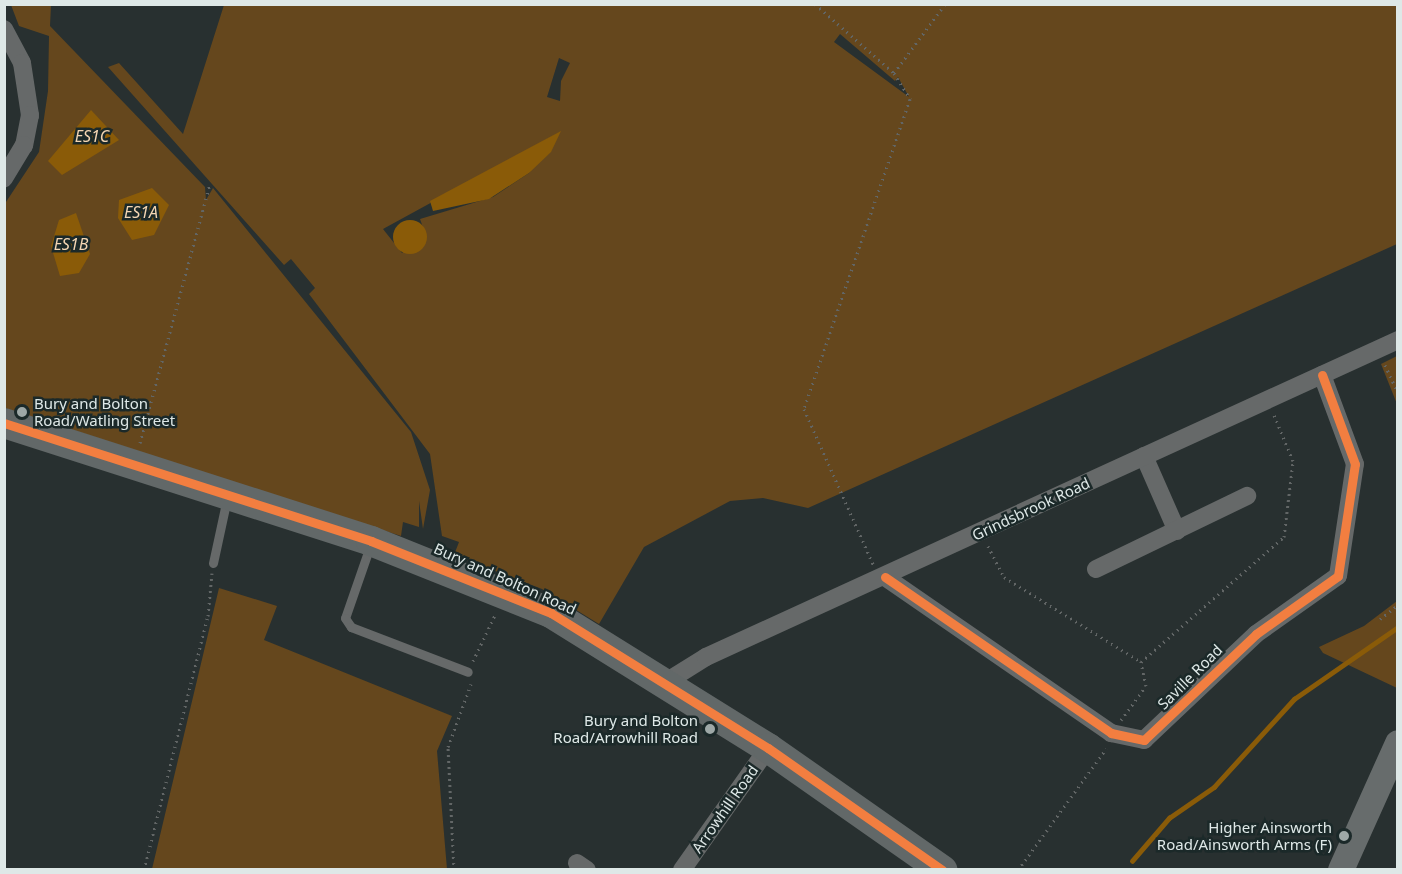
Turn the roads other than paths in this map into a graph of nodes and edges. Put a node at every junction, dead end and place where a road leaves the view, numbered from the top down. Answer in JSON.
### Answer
{"nodes":[{"id":1,"x":6,"y":33,"type":"edge"},
{"id":2,"x":4,"y":178,"type":"edge"},
{"id":3,"x":1398,"y":340,"type":"edge"},
{"id":4,"x":1322,"y":375,"type":"junction"},
{"id":5,"x":4,"y":423,"type":"edge"},
{"id":6,"x":1144,"y":456,"type":"junction"},
{"id":7,"x":228,"y":494,"type":"junction"},
{"id":8,"x":1247,"y":496,"type":"dead end"},
{"id":9,"x":1176,"y":531,"type":"junction"},
{"id":10,"x":371,"y":541,"type":"junction"},
{"id":11,"x":213,"y":563,"type":"road end"},
{"id":12,"x":1096,"y":569,"type":"dead end"},
{"id":13,"x":883,"y":578,"type":"junction"},
{"id":14,"x":468,"y":672,"type":"road end"},
{"id":15,"x":666,"y":682,"type":"junction"},
{"id":16,"x":1398,"y":743,"type":"edge"},
{"id":17,"x":768,"y":748,"type":"junction"},
{"id":18,"x":682,"y":870,"type":"edge"},
{"id":19,"x":942,"y":870,"type":"edge"},
{"id":20,"x":1341,"y":870,"type":"edge"}],
"edges":[{"from":1,"to":2,"type":"street"},
{"from":3,"to":4,"type":"street","name":"Grindsbrook Road"},
{"from":4,"to":6,"type":"street","name":"Grindsbrook Road"},
{"from":4,"to":13,"type":"street","name":"Saville Road"},
{"from":5,"to":7,"type":"highway","name":"Bury and Bolton Road"},
{"from":6,"to":9,"type":"street"},
{"from":6,"to":13,"type":"street","name":"Grindsbrook Road"},
{"from":7,"to":10,"type":"highway","name":"Bury and Bolton Road"},
{"from":7,"to":11,"type":"lane"},
{"from":8,"to":9,"type":"street"},
{"from":9,"to":12,"type":"street"},
{"from":10,"to":14,"type":"lane"},
{"from":10,"to":15,"type":"highway","name":"Bury and Bolton Road"},
{"from":13,"to":15,"type":"street","name":"Grindsbrook Road"},
{"from":15,"to":17,"type":"highway","name":"Bury and Bolton Road"},
{"from":16,"to":20,"type":"main road"},
{"from":17,"to":18,"type":"street","name":"Arrowhill Road"},
{"from":17,"to":19,"type":"highway","name":"Bury and Bolton Road"}]}
